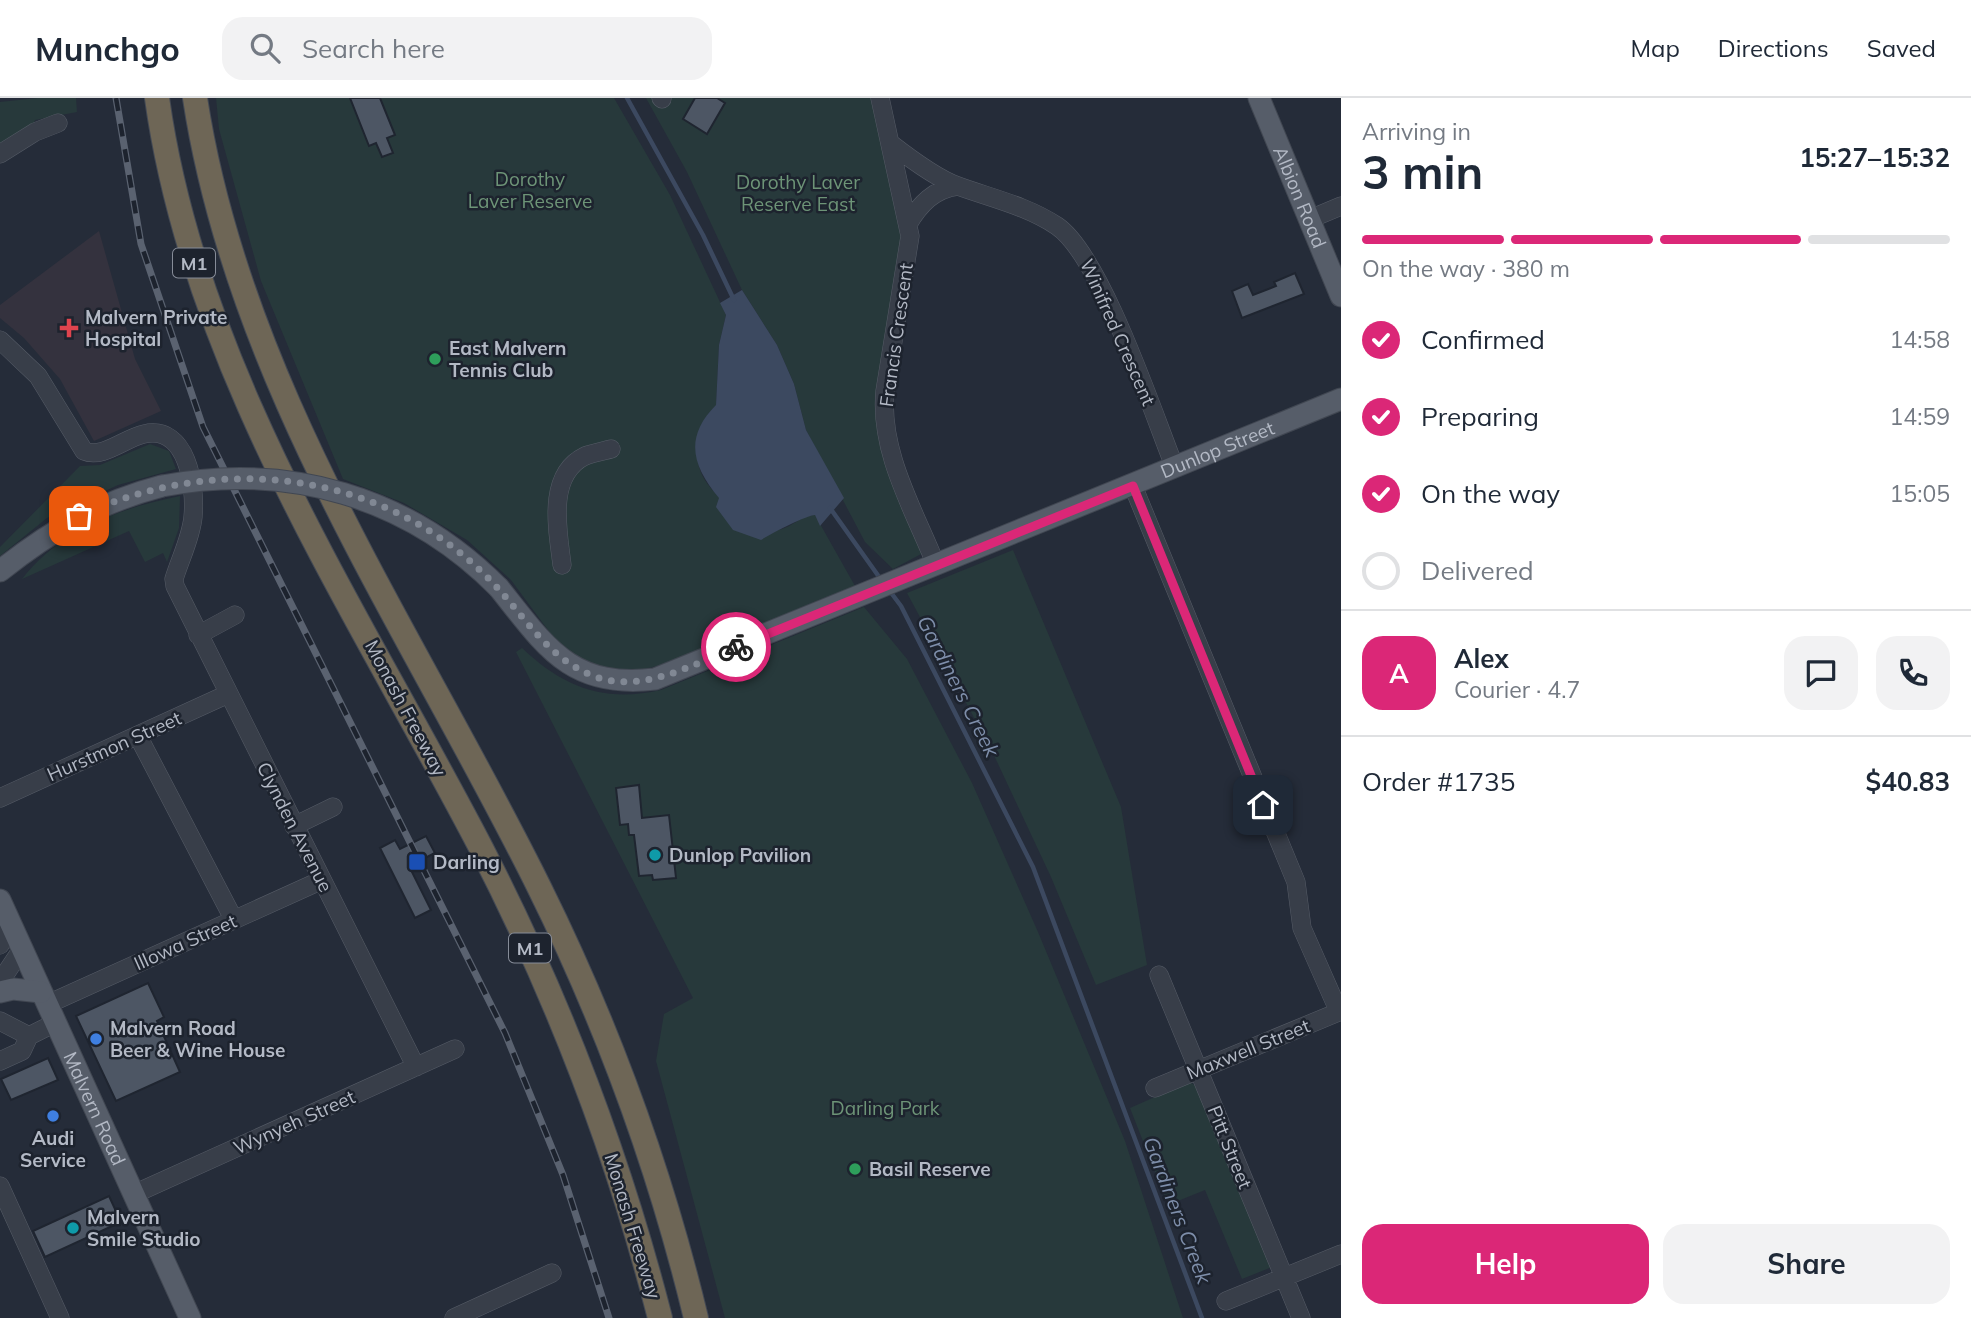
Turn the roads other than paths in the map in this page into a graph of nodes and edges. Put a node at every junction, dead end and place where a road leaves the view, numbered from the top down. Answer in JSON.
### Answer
{"nodes":[{"id":1,"x":157,"y":98,"type":"edge"},
{"id":2,"x":195,"y":98,"type":"edge"},
{"id":3,"x":880,"y":98,"type":"edge"},
{"id":4,"x":1259,"y":98,"type":"edge"},
{"id":5,"x":58,"y":123,"type":"dead end"},
{"id":6,"x":890,"y":143,"type":"junction"},
{"id":7,"x":0,"y":154,"type":"edge"},
{"id":8,"x":958,"y":186,"type":"junction"},
{"id":9,"x":1341,"y":206,"type":"edge"},
{"id":10,"x":1310,"y":219,"type":"junction"},
{"id":11,"x":908,"y":224,"type":"junction"},
{"id":12,"x":1341,"y":296,"type":"edge"},
{"id":13,"x":0,"y":340,"type":"edge"},
{"id":14,"x":1340,"y":399,"type":"edge"},
{"id":15,"x":611,"y":449,"type":"dead end"},
{"id":16,"x":1175,"y":468,"type":"junction"},
{"id":17,"x":1133,"y":486,"type":"junction"},
{"id":18,"x":562,"y":565,"type":"dead end"},
{"id":19,"x":936,"y":565,"type":"junction"},
{"id":20,"x":0,"y":571,"type":"edge"},
{"id":21,"x":235,"y":615,"type":"dead end"},
{"id":22,"x":198,"y":635,"type":"junction"},
{"id":23,"x":228,"y":694,"type":"junction"},
{"id":24,"x":138,"y":736,"type":"junction"},
{"id":25,"x":0,"y":798,"type":"edge"},
{"id":26,"x":332,"y":807,"type":"dead end"},
{"id":27,"x":294,"y":826,"type":"junction"},
{"id":28,"x":322,"y":880,"type":"junction"},
{"id":29,"x":0,"y":900,"type":"edge"},
{"id":30,"x":234,"y":920,"type":"junction"},
{"id":31,"x":6,"y":926,"type":"edge"},
{"id":32,"x":0,"y":945,"type":"edge"},
{"id":33,"x":22,"y":949,"type":"junction"},
{"id":34,"x":1159,"y":975,"type":"dead end"},
{"id":35,"x":0,"y":982,"type":"edge"},
{"id":36,"x":0,"y":992,"type":"edge"},
{"id":37,"x":49,"y":1006,"type":"junction"},
{"id":38,"x":1340,"y":1012,"type":"edge"},
{"id":39,"x":0,"y":1021,"type":"edge"},
{"id":40,"x":29,"y":1036,"type":"junction"},
{"id":41,"x":455,"y":1049,"type":"dead end"},
{"id":42,"x":0,"y":1061,"type":"edge"},
{"id":43,"x":416,"y":1067,"type":"junction"},
{"id":44,"x":1198,"y":1069,"type":"junction"},
{"id":45,"x":1155,"y":1088,"type":"dead end"},
{"id":46,"x":0,"y":1186,"type":"edge"},
{"id":47,"x":134,"y":1194,"type":"junction"},
{"id":48,"x":1341,"y":1254,"type":"edge"},
{"id":49,"x":552,"y":1273,"type":"dead end"},
{"id":50,"x":1284,"y":1277,"type":"junction"},
{"id":51,"x":1226,"y":1301,"type":"dead end"},
{"id":52,"x":485,"y":1311,"type":"edge"},
{"id":53,"x":60,"y":1318,"type":"edge"},
{"id":54,"x":190,"y":1318,"type":"edge"},
{"id":55,"x":454,"y":1318,"type":"edge"},
{"id":56,"x":660,"y":1318,"type":"edge"},
{"id":57,"x":696,"y":1318,"type":"edge"},
{"id":58,"x":1301,"y":1318,"type":"edge"}],
"edges":[{"from":1,"to":56,"type":"highway","name":"Monash Freeway","number":"M1"},
{"from":2,"to":57,"type":"highway","name":"Monash Freeway","number":"M1"},
{"from":3,"to":6,"type":"street","name":"Francis Crescent"},
{"from":4,"to":10,"type":"main road","name":"Albion Road"},
{"from":5,"to":7,"type":"street"},
{"from":6,"to":8,"type":"street","name":"Winifred Crescent"},
{"from":6,"to":11,"type":"street","name":"Francis Crescent"},
{"from":8,"to":11,"type":"street"},
{"from":8,"to":16,"type":"street","name":"Winifred Crescent"},
{"from":9,"to":10,"type":"street"},
{"from":10,"to":12,"type":"main road","name":"Albion Road"},
{"from":11,"to":19,"type":"street","name":"Francis Crescent"},
{"from":13,"to":22,"type":"street","name":"Clynden Avenue"},
{"from":14,"to":16,"type":"main road","name":"Dunlop Street"},
{"from":15,"to":18,"type":"street"},
{"from":16,"to":17,"type":"main road","name":"Dunlop Street"},
{"from":17,"to":19,"type":"main road","name":"Dunlop Street"},
{"from":17,"to":38,"type":"street"},
{"from":19,"to":20,"type":"main road","name":"Dunlop Street","bridge":true},
{"from":21,"to":22,"type":"street"},
{"from":22,"to":23,"type":"street","name":"Clynden Avenue"},
{"from":23,"to":24,"type":"street","name":"Hurstmon Street"},
{"from":23,"to":27,"type":"street","name":"Clynden Avenue"},
{"from":24,"to":25,"type":"street","name":"Hurstmon Street"},
{"from":24,"to":30,"type":"street"},
{"from":26,"to":27,"type":"street"},
{"from":27,"to":28,"type":"street","name":"Clynden Avenue"},
{"from":28,"to":30,"type":"street","name":"Illowa Street"},
{"from":28,"to":43,"type":"street","name":"Clynden Avenue"},
{"from":29,"to":31,"type":"main road","name":"Malvern Road"},
{"from":30,"to":37,"type":"street","name":"Illowa Street"},
{"from":31,"to":32,"type":"street"},
{"from":31,"to":33,"type":"main road","name":"Malvern Road"},
{"from":33,"to":35,"type":"street"},
{"from":33,"to":37,"type":"main road","name":"Malvern Road"},
{"from":34,"to":44,"type":"street","name":"Pitt Street"},
{"from":36,"to":37,"type":"main road"},
{"from":37,"to":40,"type":"street","name":"Illowa Street"},
{"from":37,"to":47,"type":"main road","name":"Malvern Road"},
{"from":38,"to":44,"type":"street","name":"Maxwell Street"},
{"from":39,"to":40,"type":"street"},
{"from":40,"to":42,"type":"street","name":"Illowa Street"},
{"from":41,"to":43,"type":"street","name":"Wynyeh Street"},
{"from":43,"to":47,"type":"street","name":"Wynyeh Street"},
{"from":44,"to":45,"type":"street","name":"Maxwell Street"},
{"from":44,"to":50,"type":"street","name":"Pitt Street"},
{"from":46,"to":53,"type":"street"},
{"from":47,"to":54,"type":"main road","name":"Malvern Road"},
{"from":48,"to":50,"type":"street"},
{"from":49,"to":52,"type":"street"},
{"from":50,"to":51,"type":"street"},
{"from":50,"to":58,"type":"street","name":"Pitt Street"},
{"from":52,"to":55,"type":"street"}]}
